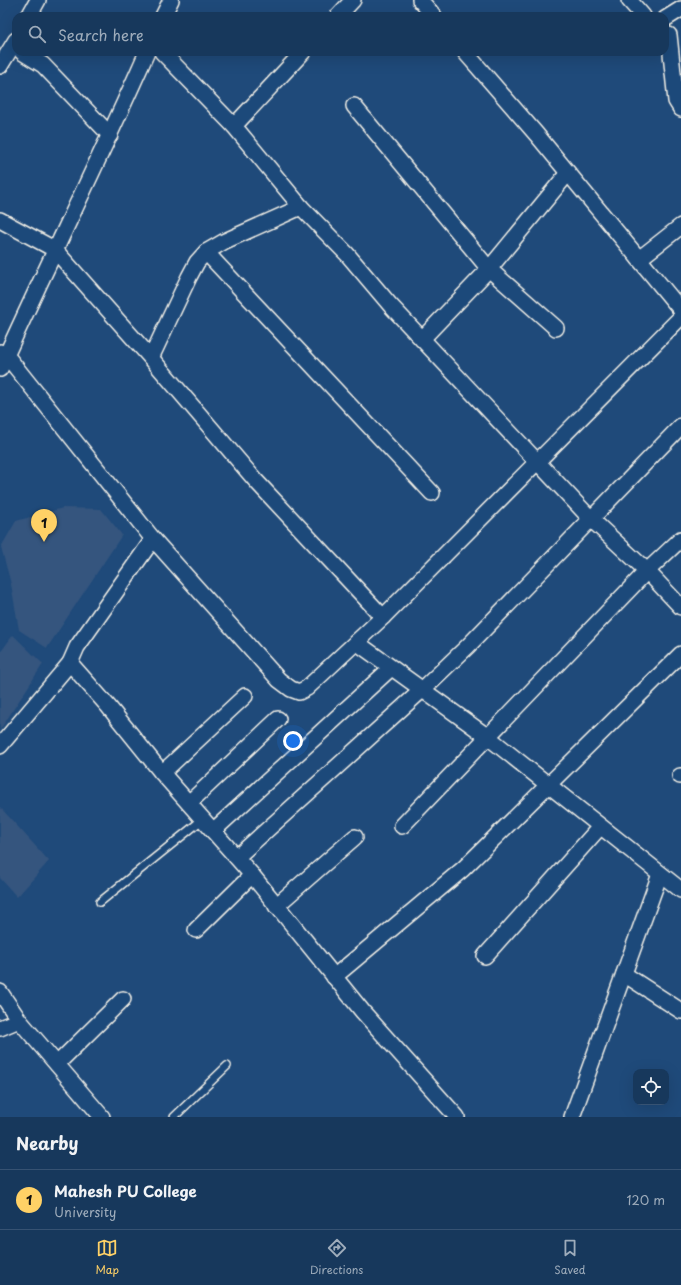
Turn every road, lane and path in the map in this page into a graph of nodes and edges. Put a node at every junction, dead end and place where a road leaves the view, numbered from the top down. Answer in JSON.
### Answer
{"nodes":[{"id":1,"x":38,"y":0,"type":"edge"},
{"id":2,"x":171,"y":0,"type":"edge"},
{"id":3,"x":353,"y":0,"type":"edge"},
{"id":4,"x":420,"y":0,"type":"edge"},
{"id":5,"x":629,"y":0,"type":"edge"},
{"id":6,"x":681,"y":9,"type":"edge"},
{"id":7,"x":31,"y":12,"type":"edge"},
{"id":8,"x":165,"y":12,"type":"edge"},
{"id":9,"x":342,"y":12,"type":"edge"},
{"id":10,"x":430,"y":12,"type":"edge"},
{"id":11,"x":640,"y":12,"type":"edge"},
{"id":12,"x":669,"y":16,"type":"edge"},
{"id":13,"x":669,"y":35,"type":"dead end"},
{"id":14,"x":12,"y":48,"type":"edge"},
{"id":15,"x":28,"y":56,"type":"edge"},
{"id":16,"x":145,"y":56,"type":"edge"},
{"id":17,"x":166,"y":56,"type":"edge"},
{"id":18,"x":300,"y":56,"type":"edge"},
{"id":19,"x":468,"y":56,"type":"edge"},
{"id":20,"x":0,"y":66,"type":"edge"},
{"id":21,"x":354,"y":106,"type":"dead end"},
{"id":22,"x":681,"y":109,"type":"edge"},
{"id":23,"x":234,"y":126,"type":"junction"},
{"id":24,"x":110,"y":135,"type":"junction"},
{"id":25,"x":568,"y":173,"type":"junction"},
{"id":26,"x":301,"y":207,"type":"junction"},
{"id":27,"x":0,"y":220,"type":"edge"},
{"id":28,"x":681,"y":226,"type":"edge"},
{"id":29,"x":54,"y":249,"type":"junction"},
{"id":30,"x":206,"y":252,"type":"junction"},
{"id":31,"x":639,"y":259,"type":"junction"},
{"id":32,"x":490,"y":269,"type":"junction"},
{"id":33,"x":681,"y":310,"type":"edge"},
{"id":34,"x":681,"y":317,"type":"edge"},
{"id":35,"x":556,"y":328,"type":"dead end"},
{"id":36,"x":422,"y":339,"type":"junction"},
{"id":37,"x":3,"y":353,"type":"edge"},
{"id":38,"x":152,"y":358,"type":"junction"},
{"id":39,"x":0,"y":369,"type":"edge"},
{"id":40,"x":681,"y":426,"type":"edge"},
{"id":41,"x":537,"y":460,"type":"junction"},
{"id":42,"x":432,"y":493,"type":"dead end"},
{"id":43,"x":591,"y":519,"type":"junction"},
{"id":44,"x":153,"y":538,"type":"junction"},
{"id":45,"x":681,"y":539,"type":"edge"},
{"id":46,"x":647,"y":571,"type":"junction"},
{"id":47,"x":681,"y":607,"type":"edge"},
{"id":48,"x":382,"y":617,"type":"junction"},
{"id":49,"x":356,"y":642,"type":"junction"},
{"id":50,"x":681,"y":654,"type":"edge"},
{"id":51,"x":70,"y":663,"type":"junction"},
{"id":52,"x":391,"y":668,"type":"junction"},
{"id":53,"x":422,"y":690,"type":"junction"},
{"id":54,"x":246,"y":696,"type":"dead end"},
{"id":55,"x":278,"y":719,"type":"dead end"},
{"id":56,"x":488,"y":737,"type":"junction"},
{"id":57,"x":0,"y":746,"type":"edge"},
{"id":58,"x":162,"y":773,"type":"junction"},
{"id":59,"x":548,"y":785,"type":"junction"},
{"id":60,"x":189,"y":804,"type":"junction"},
{"id":61,"x":203,"y":819,"type":"junction"},
{"id":62,"x":402,"y":826,"type":"dead end"},
{"id":63,"x":600,"y":827,"type":"junction"},
{"id":64,"x":213,"y":830,"type":"junction"},
{"id":65,"x":355,"y":837,"type":"dead end"},
{"id":66,"x":237,"y":857,"type":"junction"},
{"id":67,"x":660,"y":874,"type":"junction"},
{"id":68,"x":252,"y":875,"type":"junction"},
{"id":69,"x":681,"y":890,"type":"edge"},
{"id":70,"x":100,"y":902,"type":"dead end"},
{"id":71,"x":276,"y":906,"type":"junction"},
{"id":72,"x":196,"y":930,"type":"dead end"},
{"id":73,"x":485,"y":956,"type":"dead end"},
{"id":74,"x":624,"y":974,"type":"junction"},
{"id":75,"x":334,"y":977,"type":"junction"},
{"id":76,"x":0,"y":992,"type":"edge"},
{"id":77,"x":123,"y":999,"type":"dead end"},
{"id":78,"x":681,"y":1011,"type":"edge"},
{"id":79,"x":19,"y":1020,"type":"junction"},
{"id":80,"x":0,"y":1028,"type":"edge"},
{"id":81,"x":57,"y":1064,"type":"junction"},
{"id":82,"x":227,"y":1066,"type":"dead end"},
{"id":83,"x":102,"y":1117,"type":"edge"},
{"id":84,"x":174,"y":1117,"type":"edge"},
{"id":85,"x":457,"y":1117,"type":"edge"},
{"id":86,"x":572,"y":1117,"type":"edge"}],
"edges":[{"from":1,"to":7,"type":"street"},
{"from":2,"to":8,"type":"street"},
{"from":3,"to":9,"type":"street"},
{"from":4,"to":10,"type":"street"},
{"from":5,"to":11,"type":"street"},
{"from":6,"to":12,"type":"street"},
{"from":13,"to":22,"type":"street"},
{"from":14,"to":20,"type":"street"},
{"from":15,"to":24,"type":"street"},
{"from":16,"to":24,"type":"street"},
{"from":17,"to":23,"type":"street"},
{"from":18,"to":23,"type":"street"},
{"from":19,"to":25,"type":"street"},
{"from":21,"to":32,"type":"street"},
{"from":23,"to":26,"type":"street"},
{"from":24,"to":29,"type":"street"},
{"from":25,"to":31,"type":"street"},
{"from":25,"to":32,"type":"street"},
{"from":26,"to":30,"type":"street"},
{"from":26,"to":36,"type":"street"},
{"from":27,"to":29,"type":"street"},
{"from":28,"to":31,"type":"street"},
{"from":29,"to":37,"type":"street"},
{"from":29,"to":38,"type":"street"},
{"from":30,"to":38,"type":"street"},
{"from":30,"to":42,"type":"street"},
{"from":31,"to":33,"type":"street"},
{"from":32,"to":35,"type":"street"},
{"from":32,"to":36,"type":"street"},
{"from":34,"to":41,"type":"street"},
{"from":36,"to":41,"type":"street"},
{"from":37,"to":39,"type":"street"},
{"from":37,"to":44,"type":"street"},
{"from":38,"to":48,"type":"street"},
{"from":40,"to":43,"type":"street"},
{"from":41,"to":43,"type":"street"},
{"from":41,"to":48,"type":"street"},
{"from":43,"to":46,"type":"street"},
{"from":43,"to":53,"type":"street"},
{"from":44,"to":49,"type":"street"},
{"from":44,"to":51,"type":"street"},
{"from":45,"to":46,"type":"street"},
{"from":46,"to":47,"type":"street"},
{"from":46,"to":56,"type":"street"},
{"from":48,"to":49,"type":"street"},
{"from":49,"to":52,"type":"street"},
{"from":50,"to":59,"type":"street"},
{"from":51,"to":57,"type":"street"},
{"from":51,"to":58,"type":"street"},
{"from":52,"to":53,"type":"street"},
{"from":52,"to":64,"type":"street"},
{"from":53,"to":56,"type":"street"},
{"from":53,"to":66,"type":"street"},
{"from":54,"to":58,"type":"street"},
{"from":55,"to":60,"type":"street"},
{"from":56,"to":59,"type":"street"},
{"from":56,"to":62,"type":"street"},
{"from":58,"to":60,"type":"street"},
{"from":59,"to":63,"type":"street"},
{"from":59,"to":75,"type":"street"},
{"from":60,"to":61,"type":"street"},
{"from":61,"to":64,"type":"street"},
{"from":61,"to":70,"type":"lane"},
{"from":63,"to":67,"type":"street"},
{"from":63,"to":73,"type":"street"},
{"from":64,"to":66,"type":"street"},
{"from":65,"to":71,"type":"street"},
{"from":66,"to":68,"type":"street"},
{"from":67,"to":69,"type":"street"},
{"from":67,"to":74,"type":"street"},
{"from":68,"to":71,"type":"street"},
{"from":68,"to":72,"type":"street"},
{"from":71,"to":75,"type":"street"},
{"from":74,"to":78,"type":"street"},
{"from":74,"to":86,"type":"street"},
{"from":75,"to":85,"type":"street"},
{"from":76,"to":79,"type":"street"},
{"from":77,"to":81,"type":"street"},
{"from":79,"to":80,"type":"street"},
{"from":79,"to":81,"type":"street"},
{"from":81,"to":83,"type":"street"},
{"from":82,"to":84,"type":"lane"}]}
